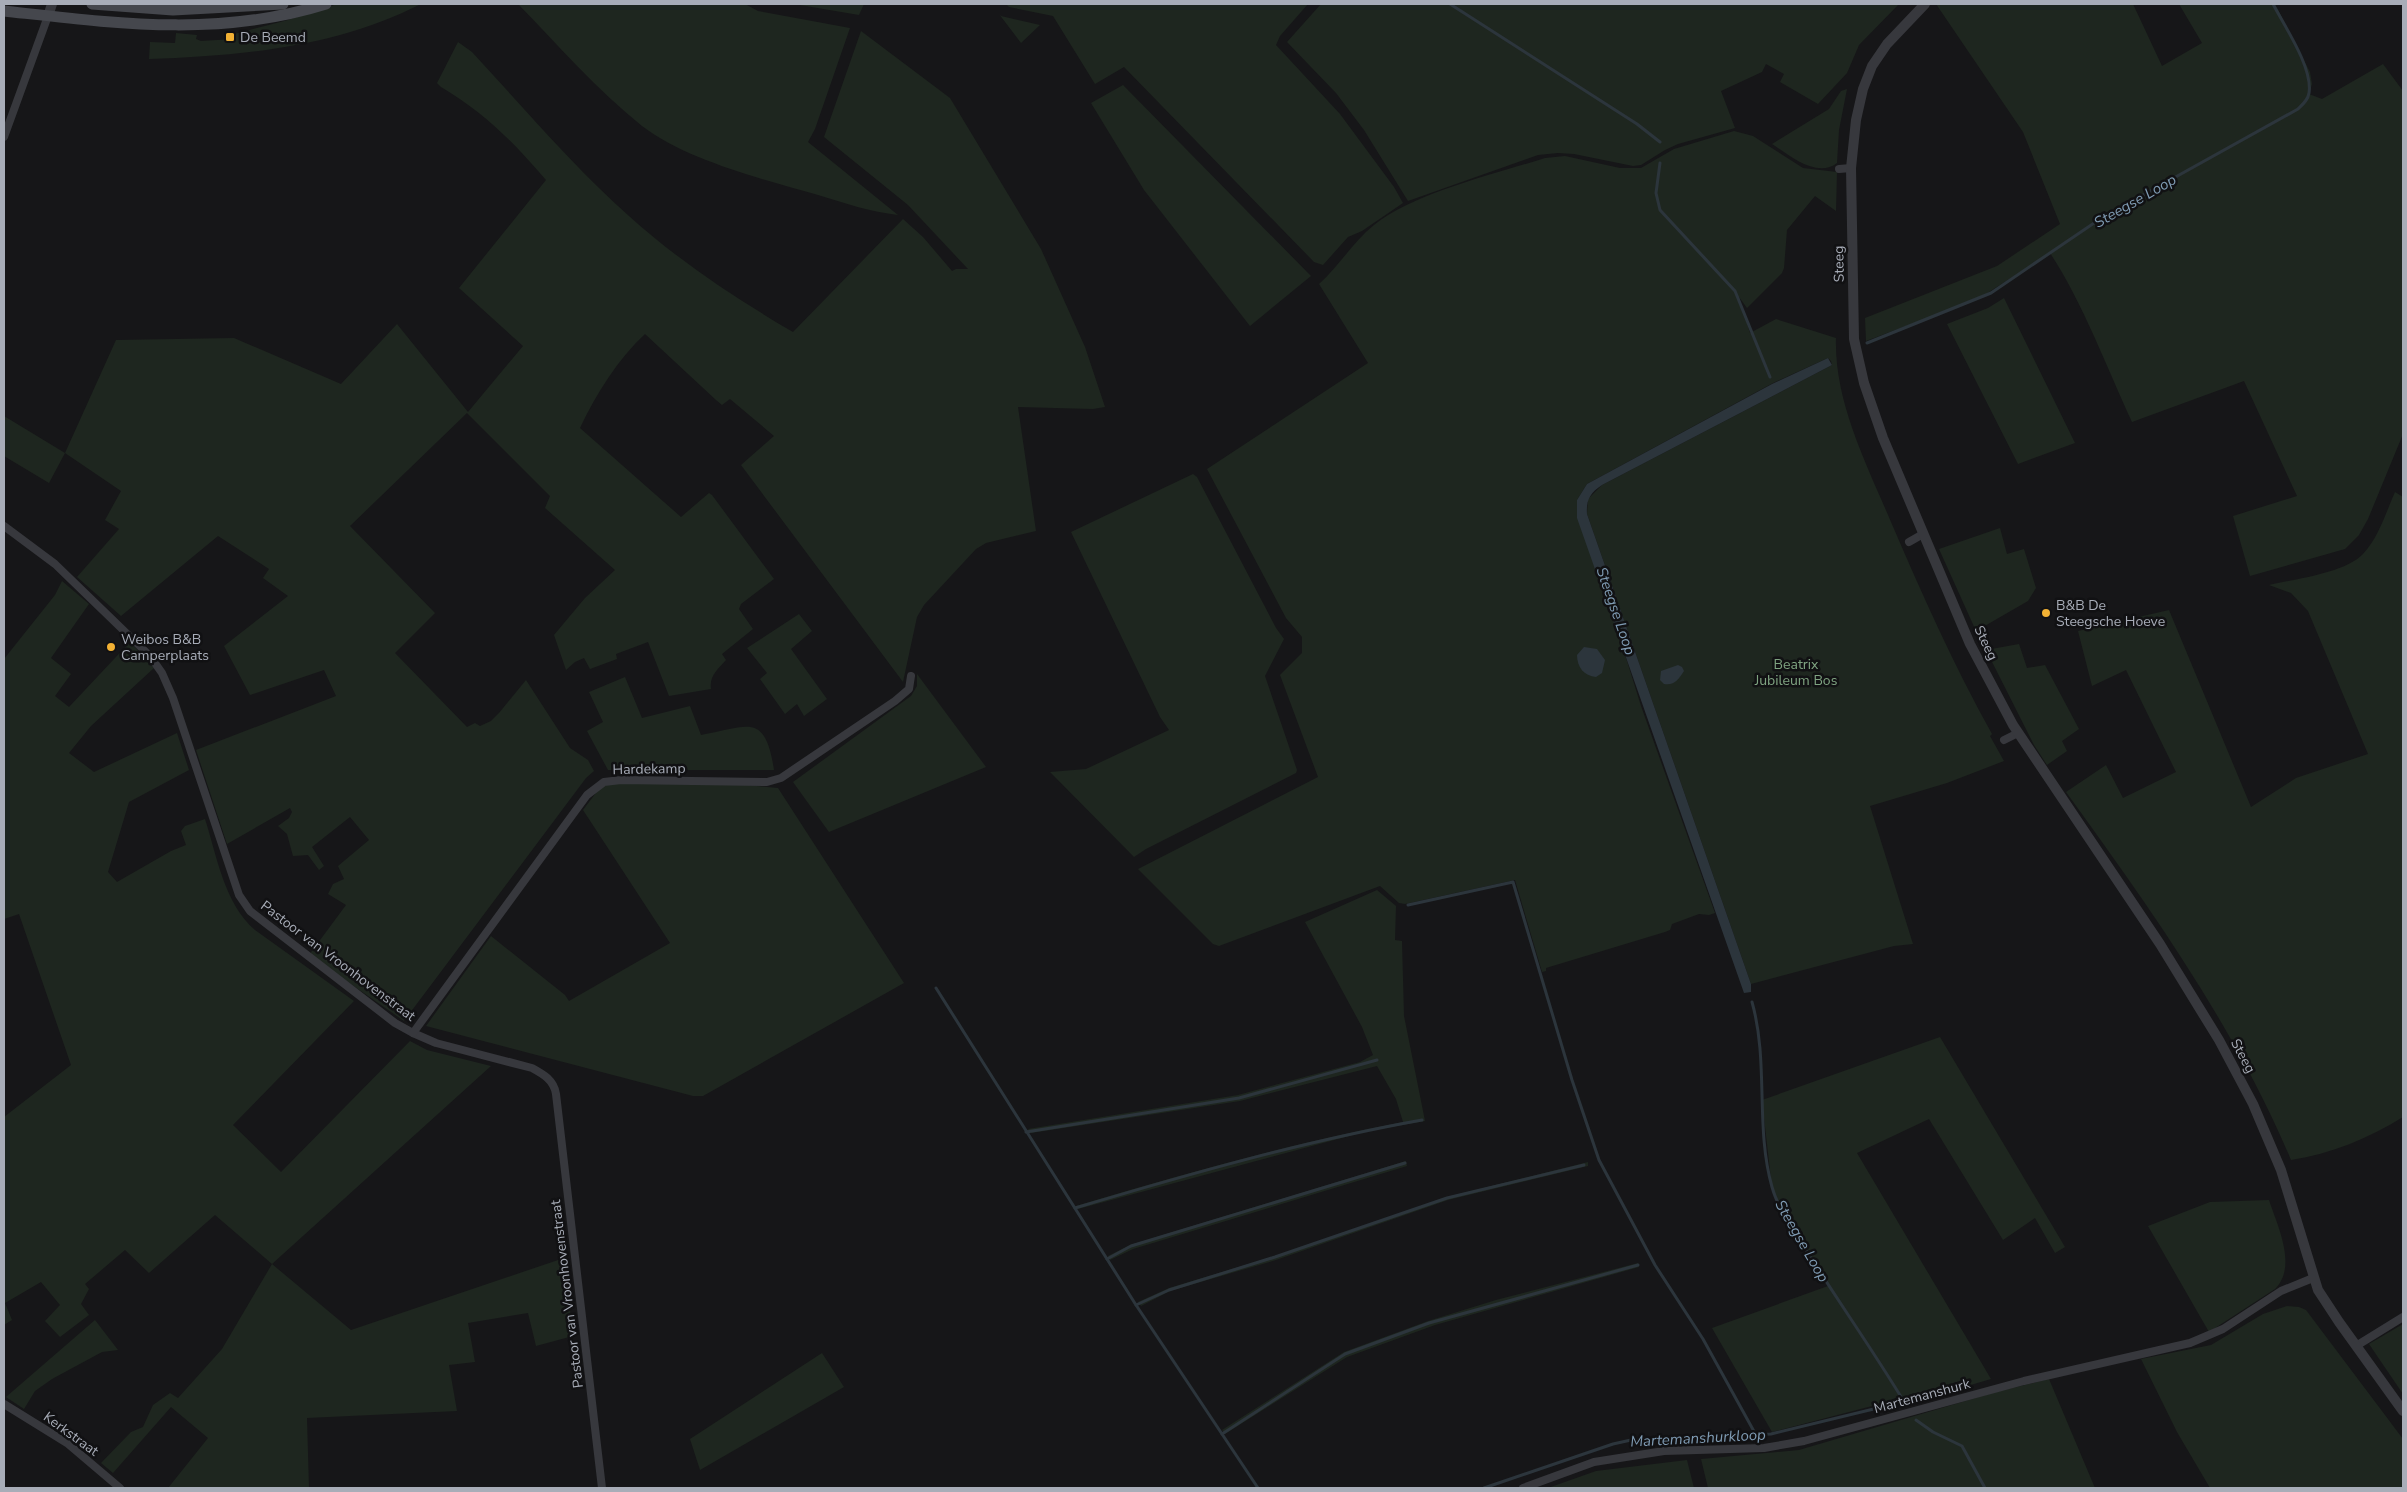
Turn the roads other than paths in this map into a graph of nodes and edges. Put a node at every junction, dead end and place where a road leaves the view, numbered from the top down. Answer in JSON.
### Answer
{"nodes":[{"id":1,"x":52,"y":4,"type":"edge"},
{"id":2,"x":92,"y":4,"type":"edge"},
{"id":3,"x":283,"y":4,"type":"edge"},
{"id":4,"x":326,"y":4,"type":"edge"},
{"id":5,"x":1925,"y":4,"type":"edge"},
{"id":6,"x":4,"y":11,"type":"edge"},
{"id":7,"x":48,"y":16,"type":"junction"},
{"id":8,"x":4,"y":137,"type":"edge"},
{"id":9,"x":1850,"y":168,"type":"junction"},
{"id":10,"x":1839,"y":169,"type":"dead end"},
{"id":11,"x":4,"y":526,"type":"edge"},
{"id":12,"x":1923,"y":534,"type":"junction"},
{"id":13,"x":1909,"y":542,"type":"dead end"},
{"id":14,"x":911,"y":676,"type":"dead end"},
{"id":15,"x":2018,"y":733,"type":"junction"},
{"id":16,"x":2004,"y":740,"type":"dead end"},
{"id":17,"x":413,"y":1033,"type":"junction"},
{"id":18,"x":2314,"y":1278,"type":"junction"},
{"id":19,"x":2403,"y":1317,"type":"edge"},
{"id":20,"x":2356,"y":1346,"type":"junction"},
{"id":21,"x":4,"y":1404,"type":"edge"},
{"id":22,"x":2403,"y":1412,"type":"edge"},
{"id":23,"x":120,"y":1488,"type":"edge"},
{"id":24,"x":602,"y":1488,"type":"edge"},
{"id":25,"x":1523,"y":1488,"type":"edge"}],
"edges":[{"from":1,"to":7,"type":"street"},
{"from":2,"to":3,"type":"main road"},
{"from":4,"to":7,"type":"main road"},
{"from":5,"to":9,"type":"street","name":"Steeg"},
{"from":6,"to":7,"type":"main road"},
{"from":7,"to":8,"type":"street"},
{"from":9,"to":10,"type":"street"},
{"from":9,"to":12,"type":"street","name":"Steeg"},
{"from":11,"to":17,"type":"street","name":"Pastoor van Vroonhovenstraat"},
{"from":12,"to":13,"type":"street"},
{"from":12,"to":15,"type":"street","name":"Steeg"},
{"from":14,"to":17,"type":"street","name":"Hardekamp"},
{"from":15,"to":16,"type":"street"},
{"from":15,"to":18,"type":"street","name":"Steeg"},
{"from":17,"to":24,"type":"street","name":"Pastoor van Vroonhovenstraat"},
{"from":18,"to":20,"type":"street","name":"Steeg"},
{"from":18,"to":25,"type":"street","name":"Martemanshurk"},
{"from":19,"to":20,"type":"street"},
{"from":20,"to":22,"type":"street","name":"Steeg"},
{"from":21,"to":23,"type":"street","name":"Kerkstraat"}]}
